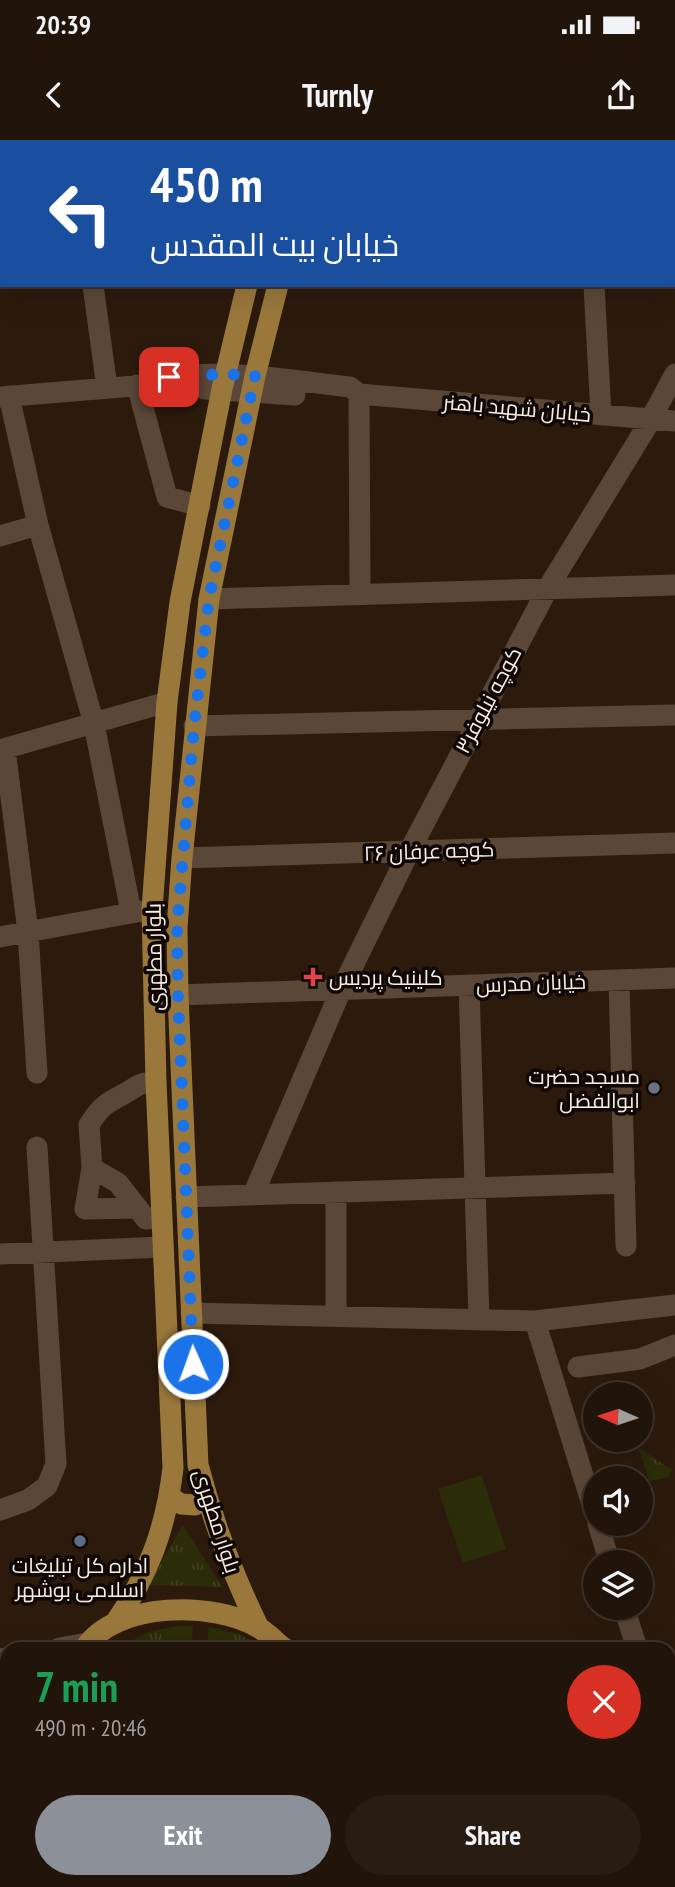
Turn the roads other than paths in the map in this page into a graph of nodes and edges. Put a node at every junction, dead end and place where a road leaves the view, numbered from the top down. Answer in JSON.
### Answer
{"nodes":[{"id":1,"x":93,"y":287,"type":"edge"},
{"id":2,"x":247,"y":287,"type":"edge"},
{"id":3,"x":278,"y":287,"type":"edge"},
{"id":4,"x":594,"y":287,"type":"edge"},
{"id":5,"x":675,"y":374,"type":"edge"},
{"id":6,"x":224,"y":381,"type":"junction"},
{"id":7,"x":254,"y":384,"type":"junction"},
{"id":8,"x":137,"y":385,"type":"junction"},
{"id":9,"x":107,"y":388,"type":"junction"},
{"id":10,"x":359,"y":394,"type":"junction"},
{"id":11,"x":5,"y":396,"type":"edge"},
{"id":12,"x":601,"y":415,"type":"junction"},
{"id":13,"x":651,"y":419,"type":"junction"},
{"id":14,"x":675,"y":421,"type":"edge"},
{"id":15,"x":200,"y":506,"type":"junction"},
{"id":16,"x":38,"y":525,"type":"junction"},
{"id":17,"x":0,"y":536,"type":"edge"},
{"id":18,"x":675,"y":585,"type":"edge"},
{"id":19,"x":548,"y":588,"type":"junction"},
{"id":20,"x":360,"y":594,"type":"junction"},
{"id":21,"x":209,"y":599,"type":"junction"},
{"id":22,"x":167,"y":702,"type":"junction"},
{"id":23,"x":675,"y":715,"type":"edge"},
{"id":24,"x":477,"y":721,"type":"junction"},
{"id":25,"x":94,"y":724,"type":"junction"},
{"id":26,"x":194,"y":726,"type":"junction"},
{"id":27,"x":2,"y":749,"type":"edge"},
{"id":28,"x":675,"y":843,"type":"edge"},
{"id":29,"x":409,"y":852,"type":"junction"},
{"id":30,"x":182,"y":858,"type":"junction"},
{"id":31,"x":142,"y":911,"type":"junction"},
{"id":32,"x":27,"y":932,"type":"junction"},
{"id":33,"x":0,"y":937,"type":"edge"},
{"id":34,"x":675,"y":978,"type":"edge"},
{"id":35,"x":619,"y":979,"type":"junction"},
{"id":36,"x":470,"y":985,"type":"junction"},
{"id":37,"x":341,"y":990,"type":"junction"},
{"id":38,"x":178,"y":995,"type":"junction"},
{"id":39,"x":37,"y":1073,"type":"dead end"},
{"id":40,"x":156,"y":1082,"type":"junction"},
{"id":41,"x":37,"y":1147,"type":"dead end"},
{"id":42,"x":92,"y":1168,"type":"junction"},
{"id":43,"x":625,"y":1183,"type":"junction"},
{"id":44,"x":476,"y":1186,"type":"junction"},
{"id":45,"x":335,"y":1192,"type":"junction"},
{"id":46,"x":253,"y":1195,"type":"junction"},
{"id":47,"x":186,"y":1197,"type":"junction"},
{"id":48,"x":138,"y":1208,"type":"junction"},
{"id":49,"x":161,"y":1218,"type":"junction"},
{"id":50,"x":626,"y":1246,"type":"dead end"},
{"id":51,"x":163,"y":1247,"type":"junction"},
{"id":52,"x":44,"y":1251,"type":"junction"},
{"id":53,"x":0,"y":1254,"type":"edge"},
{"id":54,"x":675,"y":1305,"type":"edge"},
{"id":55,"x":191,"y":1313,"type":"junction"},
{"id":56,"x":336,"y":1316,"type":"junction"},
{"id":57,"x":479,"y":1320,"type":"junction"},
{"id":58,"x":535,"y":1321,"type":"junction"},
{"id":59,"x":675,"y":1345,"type":"edge"},
{"id":60,"x":578,"y":1367,"type":"dead end"},
{"id":61,"x":583,"y":1475,"type":"edge"},
{"id":62,"x":170,"y":1497,"type":"junction"},
{"id":63,"x":206,"y":1497,"type":"junction"},
{"id":64,"x":0,"y":1510,"type":"edge"},
{"id":65,"x":629,"y":1620,"type":"edge"},
{"id":66,"x":115,"y":1623,"type":"junction"},
{"id":67,"x":259,"y":1628,"type":"junction"},
{"id":68,"x":92,"y":1642,"type":"edge"},
{"id":69,"x":276,"y":1642,"type":"edge"},
{"id":70,"x":635,"y":1642,"type":"edge"}],
"edges":[{"from":1,"to":9,"type":"street"},
{"from":2,"to":6,"type":"main road","name":"بلوار مطهری"},
{"from":3,"to":7,"type":"main road","name":"بلوار مطهری"},
{"from":4,"to":12,"type":"street"},
{"from":5,"to":13,"type":"street","name":"کوچه نیلوفر۳"},
{"from":6,"to":7,"type":"street","name":"خیابان شهید باهنر"},
{"from":6,"to":8,"type":"street","name":"خیابان شهید باهنر"},
{"from":6,"to":15,"type":"main road","name":"بلوار مطهری"},
{"from":7,"to":10,"type":"street","name":"خیابان شهید باهنر"},
{"from":7,"to":21,"type":"main road","name":"بلوار مطهری"},
{"from":8,"to":9,"type":"street","name":"خیابان شهید باهنر"},
{"from":8,"to":15,"type":"street"},
{"from":9,"to":11,"type":"street","name":"خیابان شهید باهنر"},
{"from":10,"to":12,"type":"street","name":"خیابان شهید باهنر"},
{"from":10,"to":20,"type":"street"},
{"from":11,"to":16,"type":"street"},
{"from":12,"to":13,"type":"street","name":"خیابان شهید باهنر"},
{"from":13,"to":14,"type":"street","name":"خیابان شهید باهنر"},
{"from":13,"to":19,"type":"street","name":"کوچه نیلوفر۳"},
{"from":15,"to":22,"type":"main road","name":"بلوار مطهری"},
{"from":16,"to":17,"type":"street"},
{"from":16,"to":25,"type":"street"},
{"from":18,"to":19,"type":"street"},
{"from":19,"to":20,"type":"street"},
{"from":19,"to":24,"type":"street","name":"کوچه نیلوفر۳"},
{"from":20,"to":21,"type":"street"},
{"from":21,"to":26,"type":"main road","name":"بلوار مطهری"},
{"from":22,"to":25,"type":"street"},
{"from":22,"to":31,"type":"main road","name":"بلوار مطهری"},
{"from":23,"to":24,"type":"street"},
{"from":24,"to":26,"type":"street"},
{"from":24,"to":29,"type":"street","name":"کوچه نیلوفر۳"},
{"from":25,"to":27,"type":"street"},
{"from":25,"to":31,"type":"street"},
{"from":26,"to":30,"type":"main road","name":"بلوار مطهری"},
{"from":27,"to":32,"type":"street"},
{"from":28,"to":29,"type":"street","name":"کوچه عرفان ۲۶"},
{"from":29,"to":30,"type":"street","name":"کوچه عرفان ۲۶"},
{"from":29,"to":37,"type":"street","name":"کوچه نیلوفر۳"},
{"from":30,"to":38,"type":"main road","name":"بلوار مطهری"},
{"from":31,"to":32,"type":"street"},
{"from":31,"to":40,"type":"main road","name":"بلوار مطهری"},
{"from":32,"to":33,"type":"street"},
{"from":32,"to":39,"type":"street"},
{"from":34,"to":35,"type":"street","name":"خیابان مدرس"},
{"from":35,"to":36,"type":"street","name":"خیابان مدرس"},
{"from":35,"to":43,"type":"street"},
{"from":36,"to":37,"type":"street","name":"خیابان مدرس"},
{"from":36,"to":44,"type":"street"},
{"from":37,"to":38,"type":"street","name":"خیابان مدرس"},
{"from":37,"to":46,"type":"street","name":"کوچه نیلوفر۳"},
{"from":38,"to":47,"type":"main road","name":"بلوار مطهری"},
{"from":40,"to":42,"type":"street"},
{"from":40,"to":49,"type":"main road","name":"بلوار مطهری"},
{"from":41,"to":52,"type":"street"},
{"from":42,"to":48,"type":"street"},
{"from":42,"to":48,"type":"street"},
{"from":43,"to":44,"type":"street"},
{"from":43,"to":50,"type":"street"},
{"from":44,"to":45,"type":"street"},
{"from":44,"to":57,"type":"street"},
{"from":45,"to":46,"type":"street"},
{"from":45,"to":56,"type":"street"},
{"from":46,"to":47,"type":"street"},
{"from":47,"to":55,"type":"main road","name":"بلوار مطهری"},
{"from":48,"to":49,"type":"street"},
{"from":49,"to":51,"type":"main road","name":"بلوار مطهری"},
{"from":51,"to":52,"type":"street"},
{"from":51,"to":62,"type":"main road","name":"بلوار مطهری"},
{"from":52,"to":53,"type":"street"},
{"from":52,"to":64,"type":"street"},
{"from":54,"to":58,"type":"street"},
{"from":55,"to":56,"type":"street"},
{"from":55,"to":63,"type":"main road","name":"بلوار مطهری"},
{"from":56,"to":57,"type":"street"},
{"from":57,"to":58,"type":"street"},
{"from":58,"to":61,"type":"street"},
{"from":59,"to":60,"type":"street"},
{"from":62,"to":63,"type":"main road"},
{"from":62,"to":66,"type":"main road","name":"بلوار مطهری"},
{"from":63,"to":67,"type":"main road","name":"بلوار مطهری"},
{"from":65,"to":70,"type":"street"},
{"from":66,"to":67,"type":"main road"},
{"from":66,"to":68,"type":"main road"},
{"from":67,"to":69,"type":"main road"}]}
